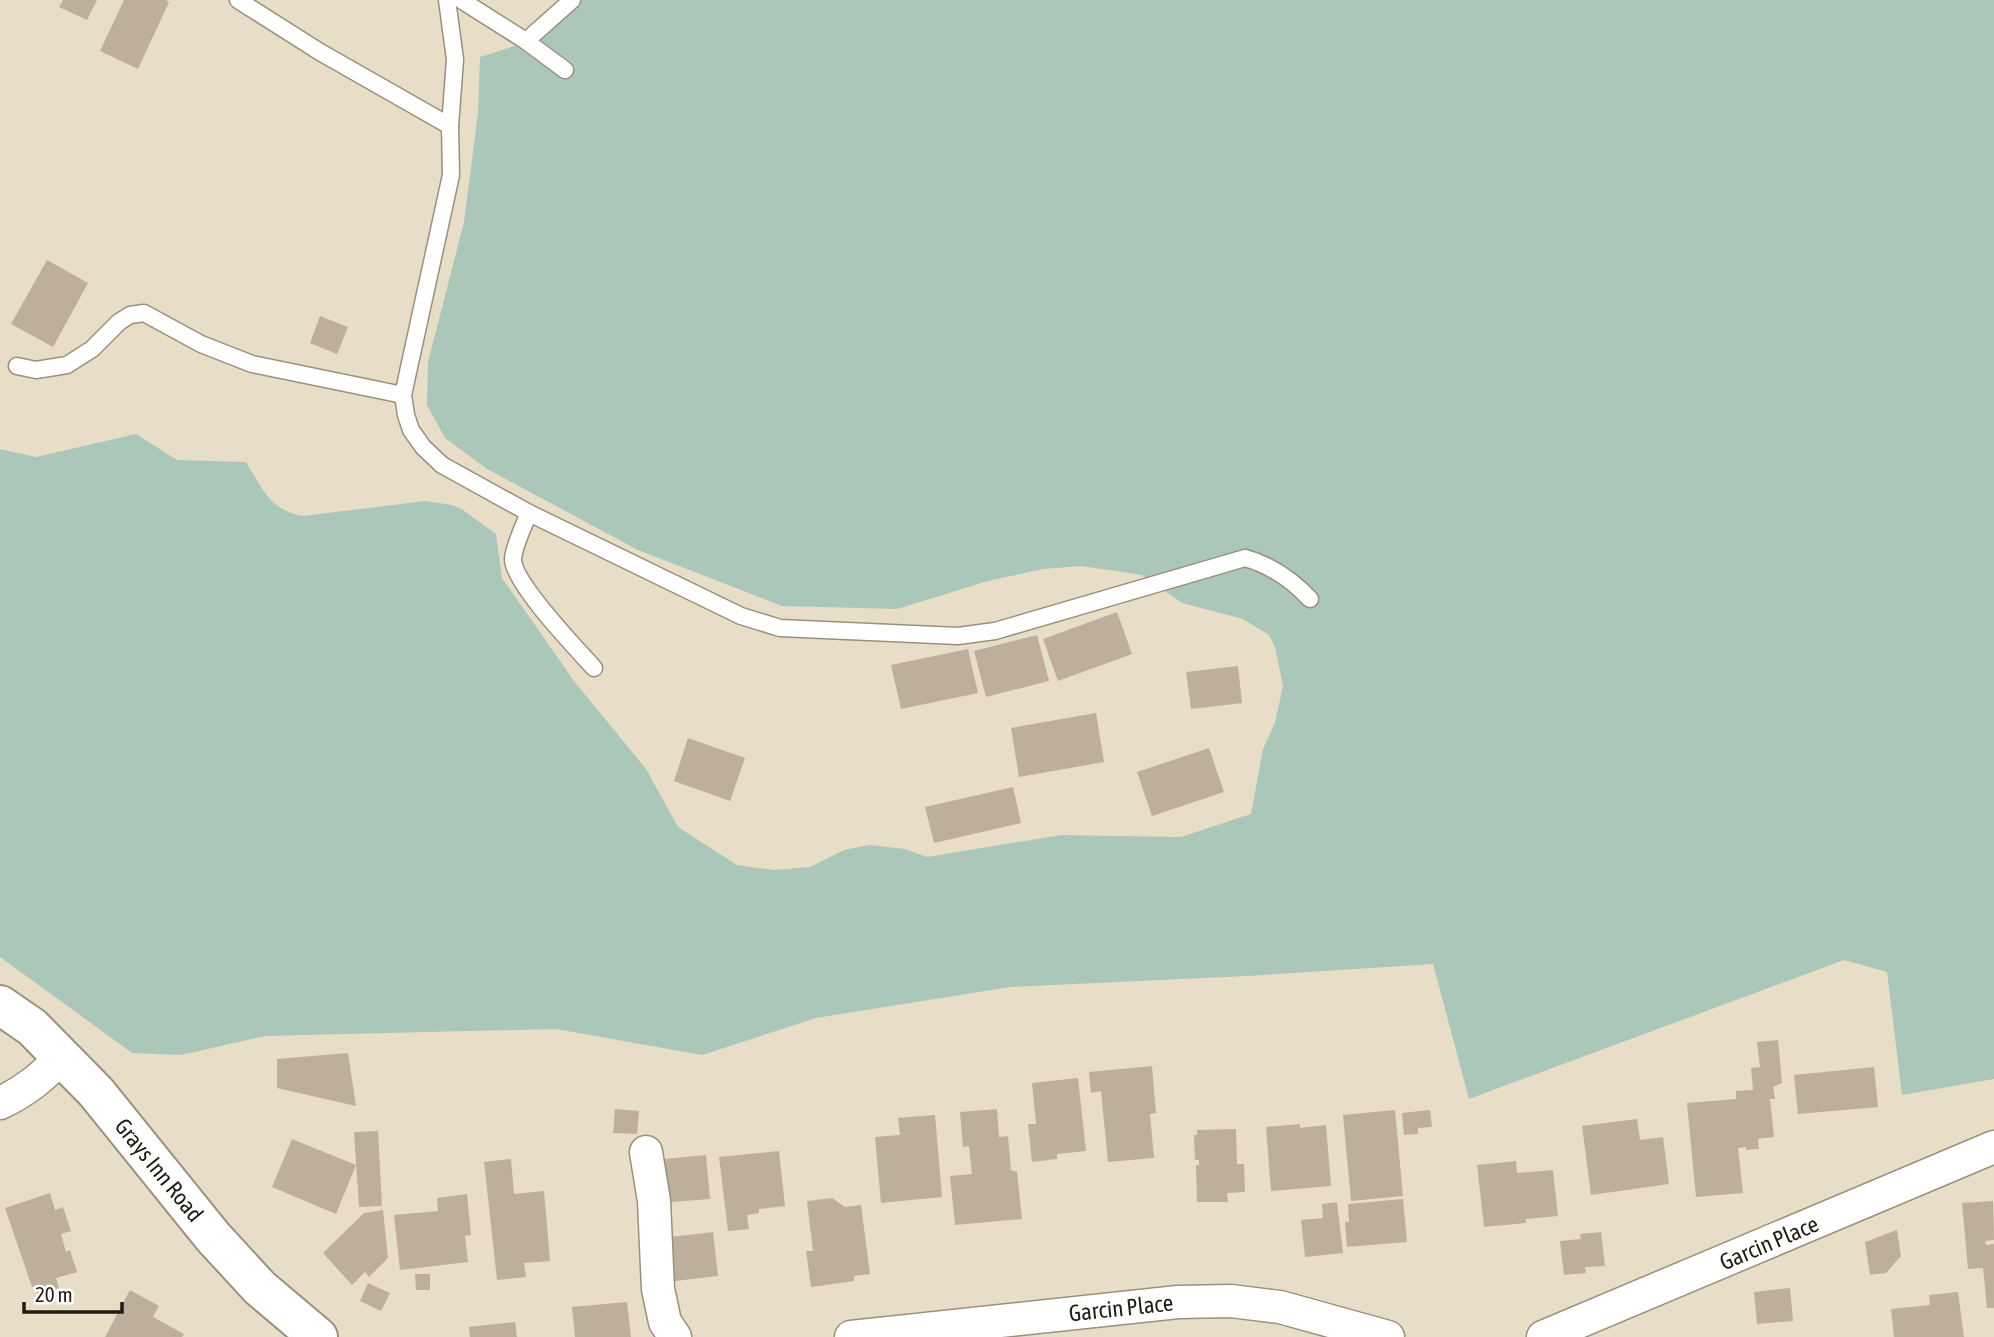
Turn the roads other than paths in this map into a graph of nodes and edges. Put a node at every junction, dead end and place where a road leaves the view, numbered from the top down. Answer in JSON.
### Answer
{"nodes":[{"id":1,"x":238,"y":0,"type":"edge"},
{"id":2,"x":446,"y":0,"type":"edge"},
{"id":3,"x":461,"y":0,"type":"edge"},
{"id":4,"x":572,"y":0,"type":"edge"},
{"id":5,"x":526,"y":41,"type":"junction"},
{"id":6,"x":565,"y":70,"type":"dead end"},
{"id":7,"x":450,"y":126,"type":"junction"},
{"id":8,"x":17,"y":366,"type":"dead end"},
{"id":9,"x":403,"y":395,"type":"junction"},
{"id":10,"x":529,"y":513,"type":"junction"},
{"id":11,"x":1310,"y":599,"type":"dead end"},
{"id":12,"x":594,"y":668,"type":"dead end"},
{"id":13,"x":0,"y":1005,"type":"edge"},
{"id":14,"x":62,"y":1057,"type":"junction"},
{"id":15,"x":0,"y":1103,"type":"edge"},
{"id":16,"x":1994,"y":1147,"type":"edge"},
{"id":17,"x":646,"y":1152,"type":"dead end"},
{"id":18,"x":318,"y":1337,"type":"edge"},
{"id":19,"x":675,"y":1337,"type":"edge"},
{"id":20,"x":850,"y":1337,"type":"edge"},
{"id":21,"x":1388,"y":1337,"type":"edge"},
{"id":22,"x":1543,"y":1337,"type":"edge"}],
"edges":[{"from":1,"to":7,"type":"lane"},
{"from":2,"to":7,"type":"lane"},
{"from":3,"to":5,"type":"lane"},
{"from":4,"to":5,"type":"lane"},
{"from":5,"to":6,"type":"lane"},
{"from":7,"to":9,"type":"lane"},
{"from":8,"to":9,"type":"lane"},
{"from":9,"to":10,"type":"lane"},
{"from":10,"to":11,"type":"lane"},
{"from":10,"to":12,"type":"lane"},
{"from":13,"to":14,"type":"street","name":"Grays Inn Road"},
{"from":14,"to":15,"type":"street"},
{"from":14,"to":18,"type":"street","name":"Grays Inn Road"},
{"from":16,"to":22,"type":"street","name":"Garcin Place"},
{"from":17,"to":19,"type":"street"},
{"from":20,"to":21,"type":"street","name":"Garcin Place"}]}
